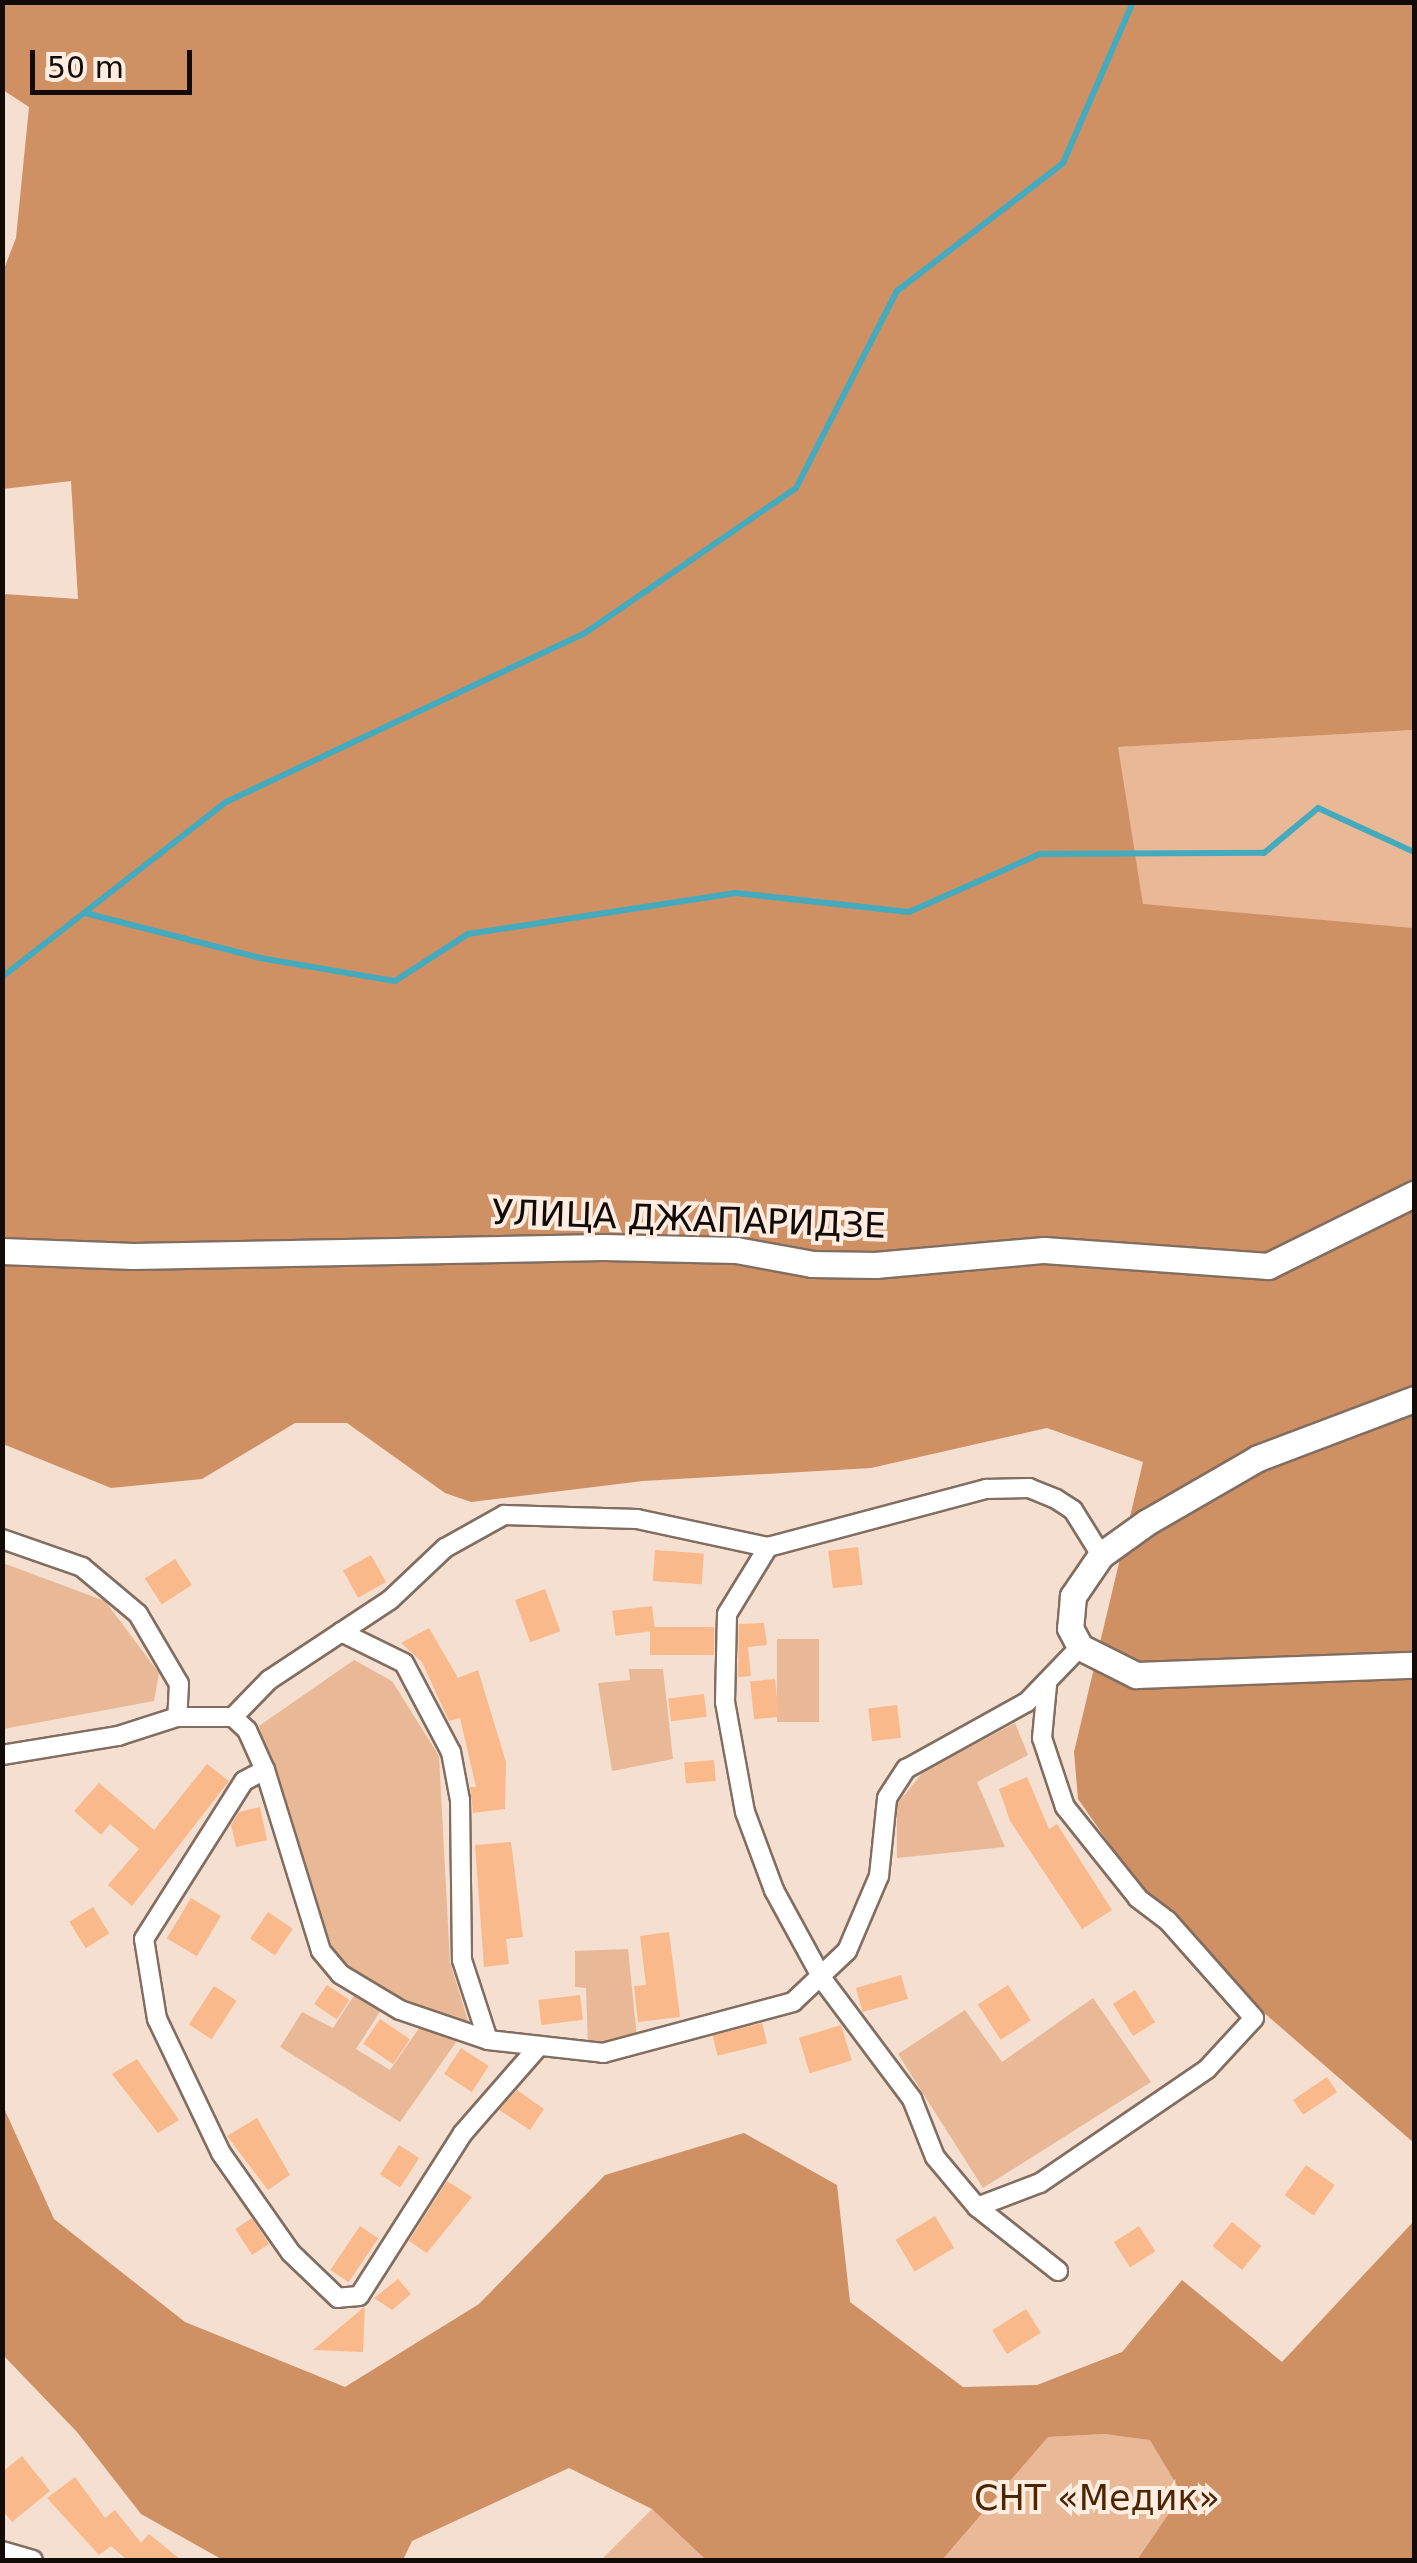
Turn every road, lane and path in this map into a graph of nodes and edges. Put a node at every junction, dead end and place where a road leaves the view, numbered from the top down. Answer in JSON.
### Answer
{"nodes":[{"id":1,"x":1414,"y":1194,"type":"edge"},
{"id":2,"x":2,"y":1252,"type":"edge"},
{"id":3,"x":1414,"y":1399,"type":"edge"},
{"id":4,"x":2,"y":1539,"type":"edge"},
{"id":5,"x":768,"y":1546,"type":"junction"},
{"id":6,"x":1101,"y":1555,"type":"junction"},
{"id":7,"x":342,"y":1632,"type":"junction"},
{"id":8,"x":1080,"y":1647,"type":"junction"},
{"id":9,"x":1414,"y":1664,"type":"edge"},
{"id":10,"x":1047,"y":1686,"type":"junction"},
{"id":11,"x":177,"y":1716,"type":"junction"},
{"id":12,"x":233,"y":1717,"type":"junction"},
{"id":13,"x":2,"y":1755,"type":"edge"},
{"id":14,"x":265,"y":1770,"type":"junction"},
{"id":15,"x":823,"y":1980,"type":"junction"},
{"id":16,"x":488,"y":2040,"type":"junction"},
{"id":17,"x":539,"y":2046,"type":"junction"},
{"id":18,"x":977,"y":2207,"type":"junction"},
{"id":19,"x":1058,"y":2271,"type":"dead end"},
{"id":20,"x":2,"y":2551,"type":"edge"},
{"id":21,"x":33,"y":2560,"type":"edge"}],
"edges":[{"from":1,"to":2,"type":"street","name":"УЛИЦА ДЖАПАРИДЗЕ"},
{"from":3,"to":6,"type":"street"},
{"from":4,"to":11,"type":"street"},
{"from":5,"to":6,"type":"street"},
{"from":5,"to":7,"type":"street"},
{"from":5,"to":15,"type":"street"},
{"from":6,"to":8,"type":"street"},
{"from":7,"to":12,"type":"street"},
{"from":7,"to":16,"type":"street"},
{"from":8,"to":9,"type":"street"},
{"from":8,"to":10,"type":"street"},
{"from":10,"to":15,"type":"street"},
{"from":10,"to":18,"type":"street"},
{"from":11,"to":12,"type":"street"},
{"from":11,"to":13,"type":"street"},
{"from":12,"to":14,"type":"street"},
{"from":14,"to":16,"type":"street"},
{"from":14,"to":17,"type":"street"},
{"from":15,"to":17,"type":"street"},
{"from":15,"to":18,"type":"street"},
{"from":16,"to":17,"type":"street"},
{"from":18,"to":19,"type":"street"},
{"from":20,"to":21,"type":"street"}]}
